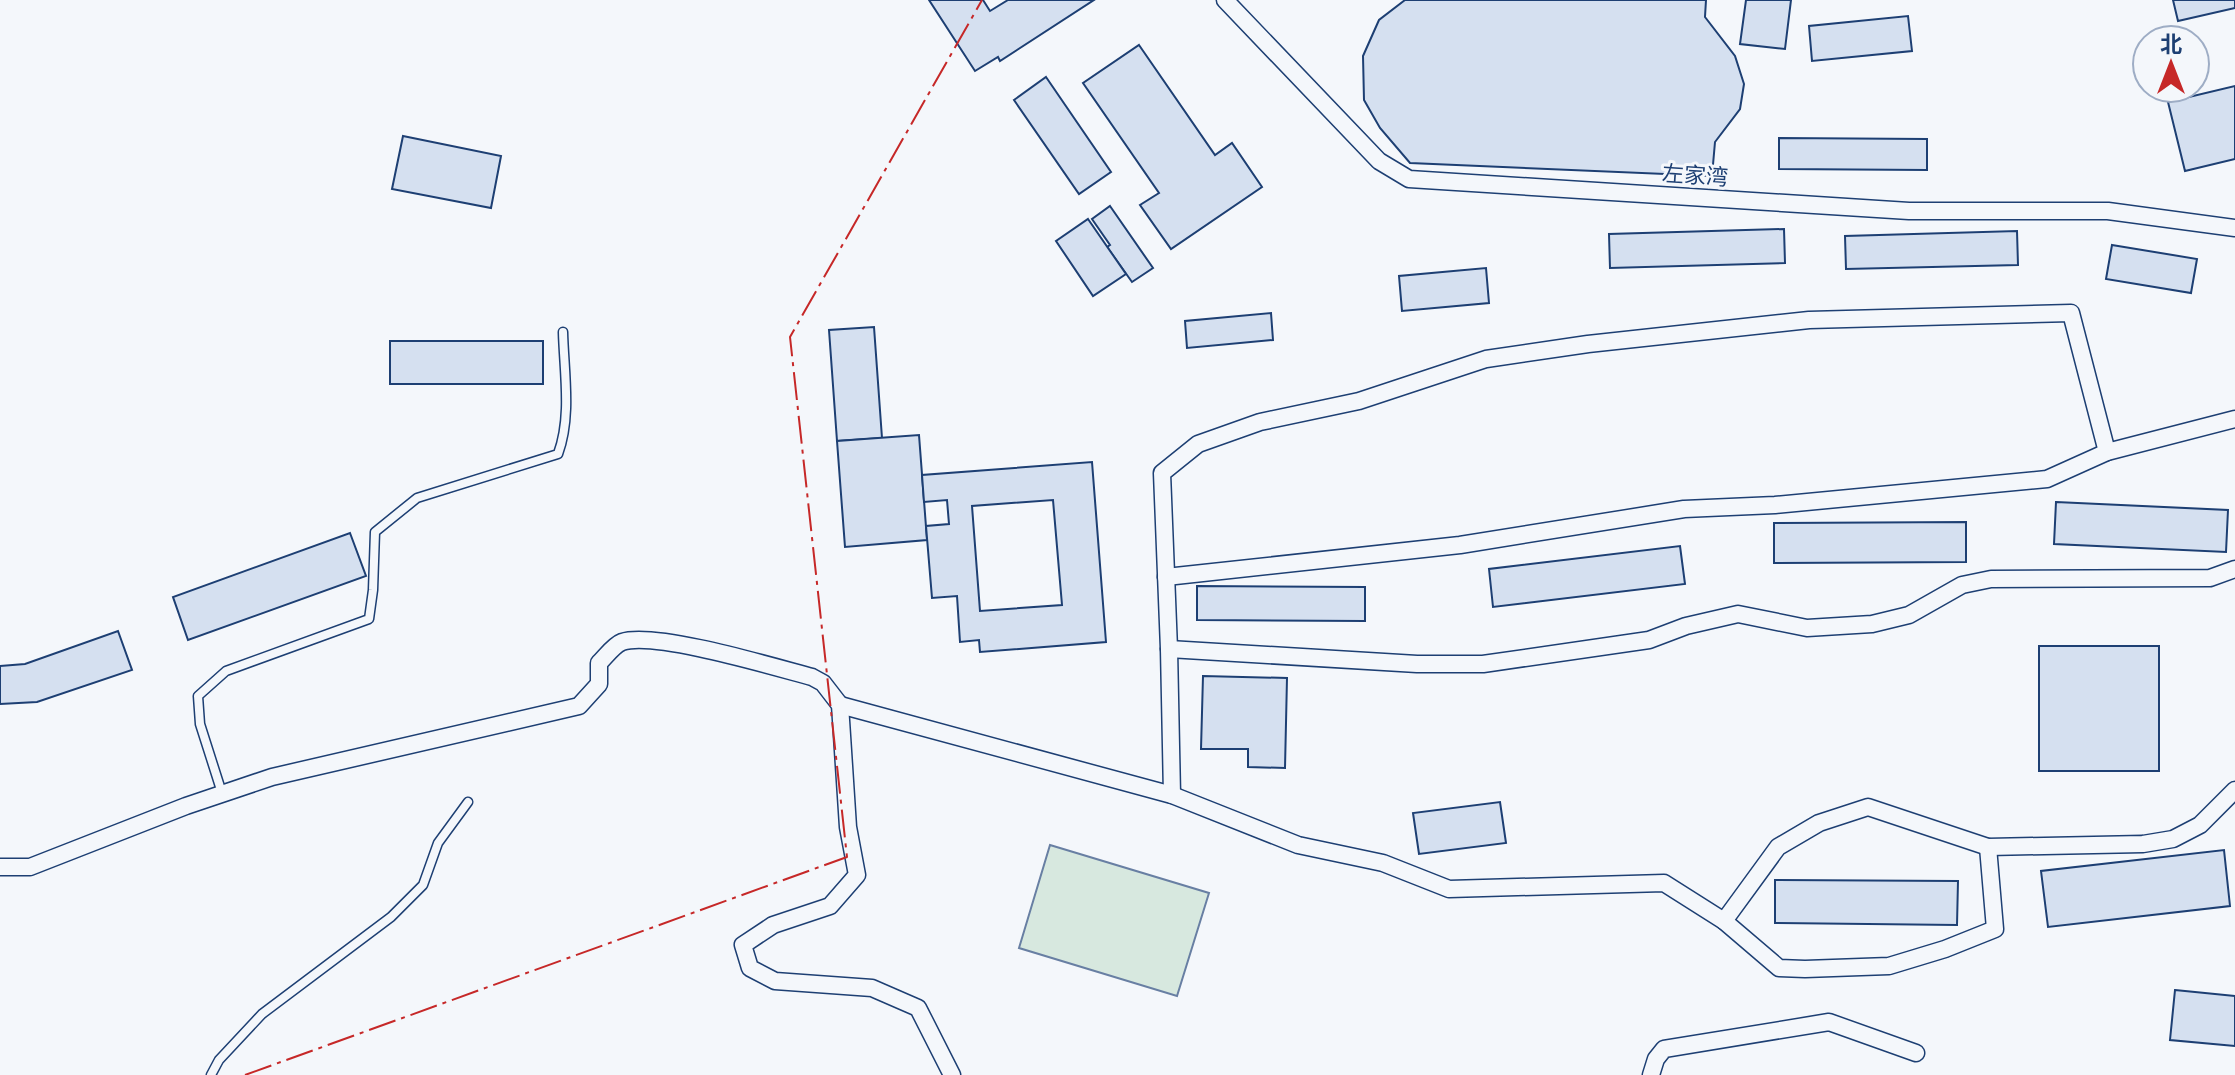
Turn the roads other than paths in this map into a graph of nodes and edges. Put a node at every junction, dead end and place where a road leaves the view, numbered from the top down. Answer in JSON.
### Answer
{"nodes":[{"id":1,"x":1225,"y":0,"type":"edge"},
{"id":2,"x":2235,"y":228,"type":"edge"},
{"id":3,"x":563,"y":332,"type":"dead end"},
{"id":4,"x":2235,"y":419,"type":"edge"},
{"id":5,"x":2107,"y":452,"type":"junction"},
{"id":6,"x":2235,"y":569,"type":"edge"},
{"id":7,"x":1166,"y":577,"type":"junction"},
{"id":8,"x":1169,"y":649,"type":"junction"},
{"id":9,"x":840,"y":705,"type":"junction"},
{"id":10,"x":2235,"y":790,"type":"edge"},
{"id":11,"x":222,"y":794,"type":"junction"},
{"id":12,"x":1172,"y":795,"type":"junction"},
{"id":13,"x":468,"y":802,"type":"dead end"},
{"id":14,"x":1988,"y":847,"type":"junction"},
{"id":15,"x":0,"y":867,"type":"edge"},
{"id":16,"x":1724,"y":921,"type":"junction"},
{"id":17,"x":1916,"y":1053,"type":"dead end"},
{"id":18,"x":211,"y":1075,"type":"edge"},
{"id":19,"x":952,"y":1075,"type":"edge"},
{"id":20,"x":1651,"y":1075,"type":"edge"}],
"edges":[{"from":1,"to":2,"type":"street","name":"左家湾"},
{"from":3,"to":11,"type":"lane"},
{"from":4,"to":5,"type":"street"},
{"from":5,"to":7,"type":"street"},
{"from":5,"to":7,"type":"street"},
{"from":6,"to":8,"type":"street"},
{"from":7,"to":8,"type":"street"},
{"from":8,"to":12,"type":"street"},
{"from":9,"to":11,"type":"street"},
{"from":9,"to":12,"type":"street"},
{"from":9,"to":19,"type":"street"},
{"from":10,"to":14,"type":"street"},
{"from":11,"to":15,"type":"street"},
{"from":12,"to":16,"type":"street"},
{"from":13,"to":18,"type":"lane"},
{"from":14,"to":16,"type":"street"},
{"from":14,"to":16,"type":"street"},
{"from":17,"to":20,"type":"street"}]}
